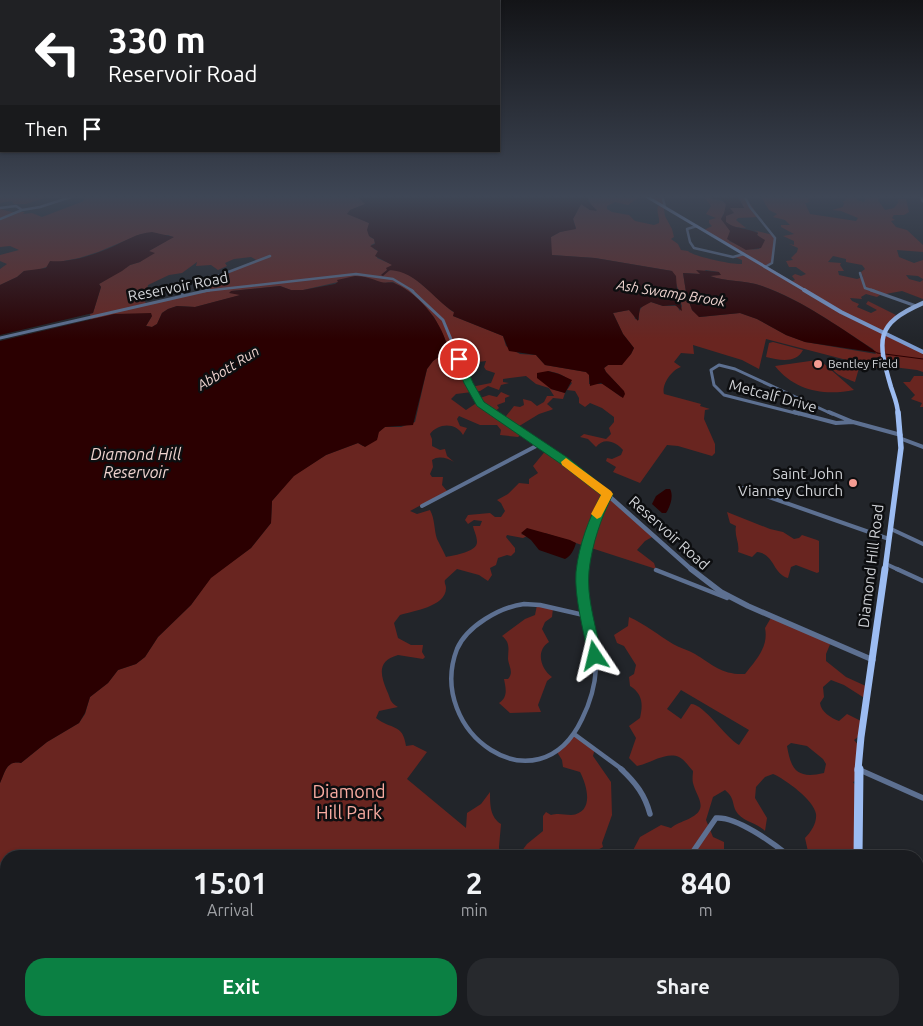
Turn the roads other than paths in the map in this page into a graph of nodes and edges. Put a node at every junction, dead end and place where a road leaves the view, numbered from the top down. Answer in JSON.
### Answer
{"nodes":[{"id":1,"x":691,"y":243,"type":"edge"},
{"id":2,"x":725,"y":243,"type":"edge"},
{"id":3,"x":774,"y":243,"type":"edge"},
{"id":4,"x":744,"y":254,"type":"junction"},
{"id":5,"x":270,"y":256,"type":"dead end"},
{"id":6,"x":765,"y":267,"type":"junction"},
{"id":7,"x":860,"y":273,"type":"dead end"},
{"id":8,"x":179,"y":287,"type":"dead end"},
{"id":9,"x":209,"y":290,"type":"junction"},
{"id":10,"x":183,"y":295,"type":"junction"},
{"id":11,"x":923,"y":303,"type":"edge"},
{"id":12,"x":916,"y":306,"type":"junction"},
{"id":13,"x":884,"y":334,"type":"junction"},
{"id":14,"x":0,"y":338,"type":"edge"},
{"id":15,"x":923,"y":352,"type":"edge"},
{"id":16,"x":854,"y":422,"type":"junction"},
{"id":17,"x":901,"y":437,"type":"junction"},
{"id":18,"x":540,"y":444,"type":"junction"},
{"id":19,"x":923,"y":447,"type":"edge"},
{"id":20,"x":743,"y":488,"type":"dead end"},
{"id":21,"x":607,"y":494,"type":"junction"},
{"id":22,"x":422,"y":506,"type":"dead end"},
{"id":23,"x":891,"y":529,"type":"junction"},
{"id":24,"x":889,"y":539,"type":"junction"},
{"id":25,"x":923,"y":544,"type":"edge"},
{"id":26,"x":886,"y":564,"type":"junction"},
{"id":27,"x":656,"y":570,"type":"dead end"},
{"id":28,"x":923,"y":582,"type":"edge"},
{"id":29,"x":748,"y":606,"type":"junction"},
{"id":30,"x":588,"y":616,"type":"junction"},
{"id":31,"x":873,"y":660,"type":"junction"},
{"id":32,"x":574,"y":734,"type":"junction"},
{"id":33,"x":858,"y":769,"type":"junction"},
{"id":34,"x":923,"y":798,"type":"edge"},
{"id":35,"x":650,"y":814,"type":"dead end"},
{"id":36,"x":694,"y":850,"type":"edge"},
{"id":37,"x":782,"y":850,"type":"edge"},
{"id":38,"x":858,"y":850,"type":"edge"}],
"edges":[{"from":1,"to":4,"type":"street"},
{"from":2,"to":4,"type":"main road"},
{"from":3,"to":6,"type":"street"},
{"from":4,"to":6,"type":"main road"},
{"from":5,"to":9,"type":"street"},
{"from":6,"to":13,"type":"main road"},
{"from":7,"to":12,"type":"street"},
{"from":8,"to":10,"type":"street"},
{"from":9,"to":10,"type":"street","name":"Reservoir Road"},
{"from":9,"to":18,"type":"street","name":"Reservoir Road"},
{"from":10,"to":14,"type":"street","name":"Reservoir Road"},
{"from":11,"to":12,"type":"main road"},
{"from":12,"to":13,"type":"main road"},
{"from":13,"to":15,"type":"main road"},
{"from":13,"to":17,"type":"main road","name":"Diamond Hill Road"},
{"from":16,"to":16,"type":"street","name":"Metcalf Drive"},
{"from":16,"to":17,"type":"street","name":"Metcalf Drive"},
{"from":17,"to":19,"type":"street","name":"Metcalf Drive"},
{"from":17,"to":23,"type":"main road","name":"Diamond Hill Road"},
{"from":18,"to":21,"type":"street","name":"Reservoir Road"},
{"from":18,"to":22,"type":"street"},
{"from":20,"to":24,"type":"street"},
{"from":21,"to":29,"type":"street","name":"Reservoir Road"},
{"from":21,"to":30,"type":"street"},
{"from":23,"to":24,"type":"main road","name":"Diamond Hill Road"},
{"from":23,"to":25,"type":"street"},
{"from":24,"to":26,"type":"main road","name":"Diamond Hill Road"},
{"from":26,"to":28,"type":"street"},
{"from":26,"to":31,"type":"main road","name":"Diamond Hill Road"},
{"from":27,"to":29,"type":"street"},
{"from":29,"to":31,"type":"street","name":"Reservoir Road"},
{"from":30,"to":32,"type":"street"},
{"from":30,"to":32,"type":"street"},
{"from":31,"to":33,"type":"main road","name":"Diamond Hill Road"},
{"from":32,"to":35,"type":"street"},
{"from":33,"to":34,"type":"street"},
{"from":33,"to":38,"type":"main road","name":"Diamond Hill Road"},
{"from":36,"to":37,"type":"street"}]}
